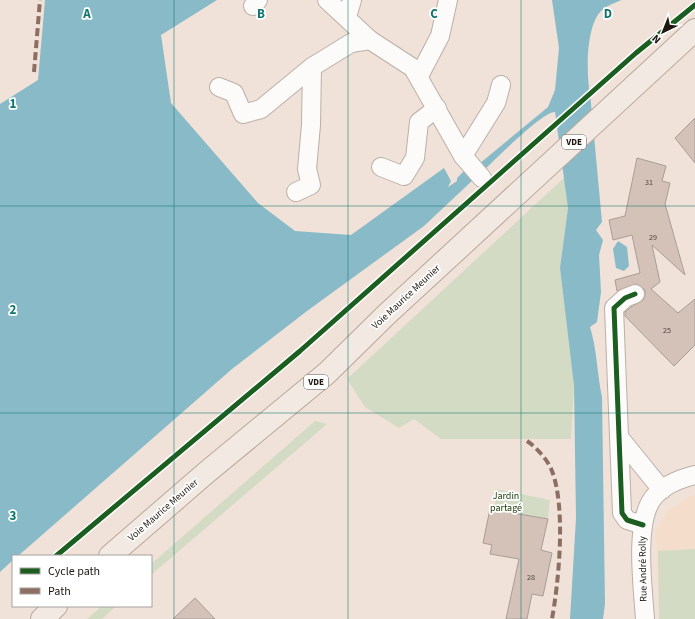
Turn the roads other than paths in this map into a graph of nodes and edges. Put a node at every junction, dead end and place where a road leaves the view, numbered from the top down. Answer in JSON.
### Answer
{"nodes":[{"id":1,"x":327,"y":0,"type":"edge"},
{"id":2,"x":448,"y":0,"type":"edge"},
{"id":3,"x":349,"y":8,"type":"edge"},
{"id":4,"x":695,"y":30,"type":"edge"},
{"id":5,"x":370,"y":40,"type":"junction"},
{"id":6,"x":312,"y":67,"type":"junction"},
{"id":7,"x":419,"y":76,"type":"junction"},
{"id":8,"x":501,"y":85,"type":"dead end"},
{"id":9,"x":219,"y":87,"type":"dead end"},
{"id":10,"x":437,"y":108,"type":"junction"},
{"id":11,"x":463,"y":156,"type":"junction"},
{"id":12,"x":380,"y":167,"type":"dead end"},
{"id":13,"x":482,"y":178,"type":"dead end"},
{"id":14,"x":296,"y":192,"type":"dead end"},
{"id":15,"x":635,"y":294,"type":"dead end"},
{"id":16,"x":619,"y":437,"type":"junction"},
{"id":17,"x":695,"y":475,"type":"edge"},
{"id":18,"x":662,"y":490,"type":"junction"},
{"id":19,"x":643,"y":525,"type":"junction"},
{"id":20,"x":111,"y":555,"type":"edge"},
{"id":21,"x":55,"y":607,"type":"edge"},
{"id":22,"x":42,"y":619,"type":"edge"},
{"id":23,"x":644,"y":619,"type":"edge"}],
"edges":[{"from":1,"to":3,"type":"street"},
{"from":2,"to":7,"type":"street"},
{"from":3,"to":5,"type":"street"},
{"from":4,"to":20,"type":"main road","name":"Voie Maurice Meunier","number":"VDE"},
{"from":5,"to":6,"type":"street"},
{"from":5,"to":7,"type":"street"},
{"from":6,"to":9,"type":"street"},
{"from":6,"to":14,"type":"street"},
{"from":7,"to":10,"type":"street"},
{"from":8,"to":11,"type":"street"},
{"from":10,"to":11,"type":"street"},
{"from":10,"to":12,"type":"street"},
{"from":11,"to":13,"type":"street"},
{"from":15,"to":16,"type":"street"},
{"from":16,"to":18,"type":"street"},
{"from":16,"to":19,"type":"street"},
{"from":17,"to":18,"type":"street","name":"Rue André Rolly"},
{"from":18,"to":19,"type":"street","name":"Rue André Rolly"},
{"from":19,"to":23,"type":"street","name":"Rue André Rolly"},
{"from":21,"to":22,"type":"main road"}]}
